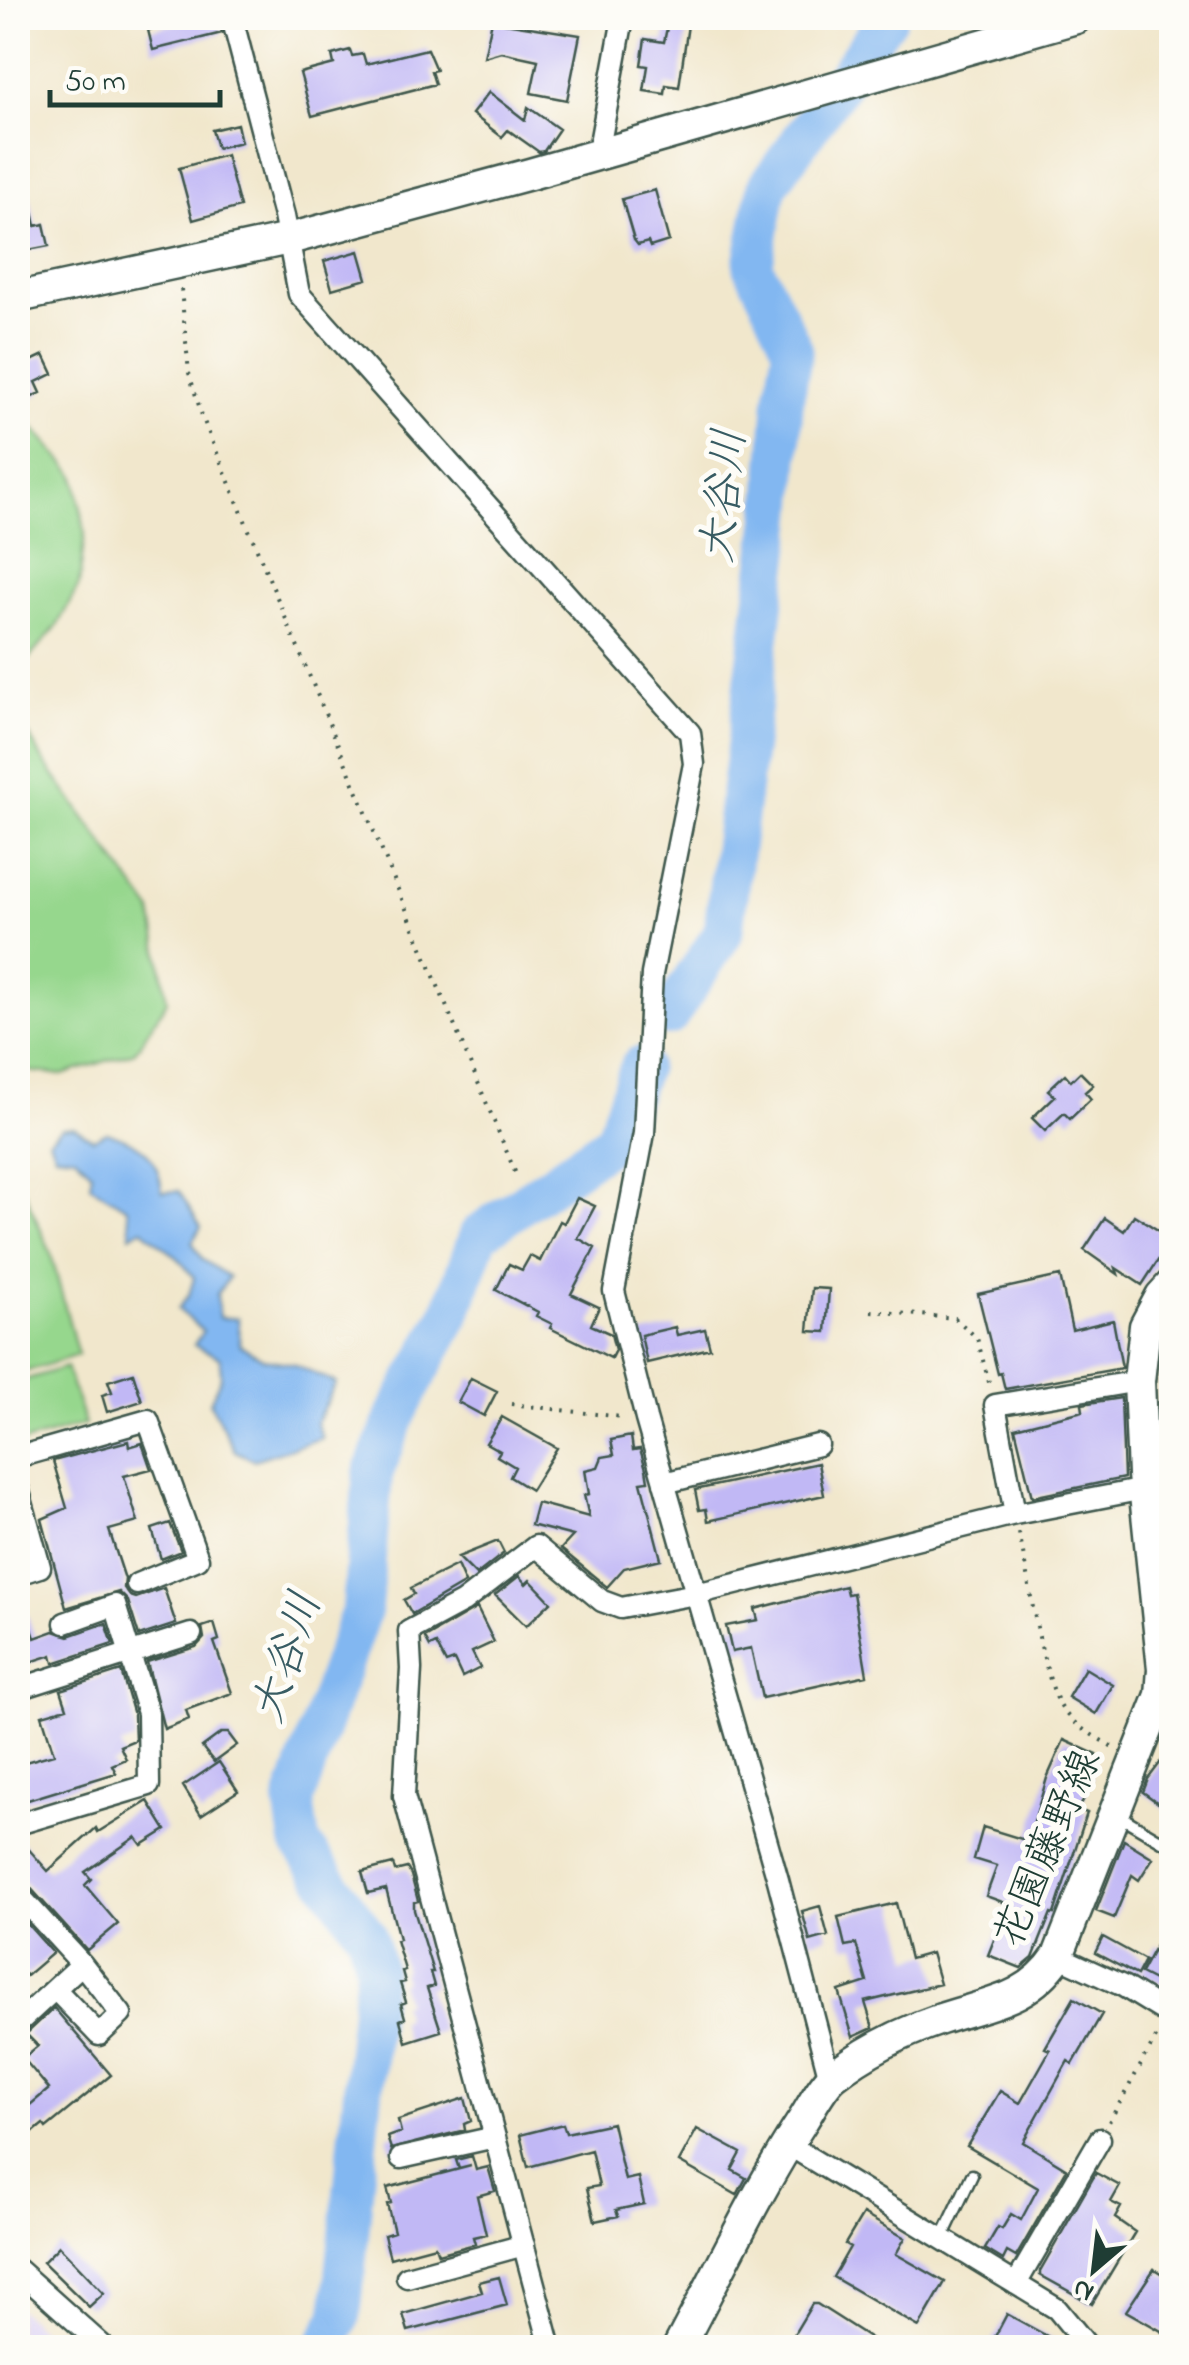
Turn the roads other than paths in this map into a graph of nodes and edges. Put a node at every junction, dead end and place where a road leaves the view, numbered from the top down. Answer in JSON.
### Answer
{"nodes":[{"id":1,"x":232,"y":18,"type":"edge"},
{"id":2,"x":623,"y":18,"type":"edge"},
{"id":3,"x":1076,"y":18,"type":"edge"},
{"id":4,"x":598,"y":154,"type":"junction"},
{"id":5,"x":289,"y":239,"type":"junction"},
{"id":6,"x":18,"y":297,"type":"edge"},
{"id":7,"x":1172,"y":1284,"type":"edge"},
{"id":8,"x":1139,"y":1381,"type":"junction"},
{"id":9,"x":818,"y":1445,"type":"dead end"},
{"id":10,"x":18,"y":1457,"type":"edge"},
{"id":11,"x":664,"y":1483,"type":"junction"},
{"id":12,"x":18,"y":1488,"type":"edge"},
{"id":13,"x":1144,"y":1489,"type":"junction"},
{"id":14,"x":1016,"y":1514,"type":"junction"},
{"id":15,"x":18,"y":1574,"type":"edge"},
{"id":16,"x":137,"y":1584,"type":"dead end"},
{"id":17,"x":696,"y":1594,"type":"junction"},
{"id":18,"x":66,"y":1622,"type":"dead end"},
{"id":19,"x":191,"y":1634,"type":"dead end"},
{"id":20,"x":131,"y":1653,"type":"junction"},
{"id":21,"x":1167,"y":1670,"type":"edge"},
{"id":22,"x":18,"y":1689,"type":"edge"},
{"id":23,"x":1114,"y":1813,"type":"junction"},
{"id":24,"x":18,"y":1824,"type":"edge"},
{"id":25,"x":1172,"y":1847,"type":"edge"},
{"id":26,"x":18,"y":1894,"type":"edge"},
{"id":27,"x":1058,"y":1956,"type":"junction"},
{"id":28,"x":82,"y":1964,"type":"junction"},
{"id":29,"x":55,"y":1989,"type":"junction"},
{"id":30,"x":1170,"y":2016,"type":"edge"},
{"id":31,"x":18,"y":2024,"type":"edge"},
{"id":32,"x":830,"y":2079,"type":"junction"},
{"id":33,"x":495,"y":2137,"type":"junction"},
{"id":34,"x":1100,"y":2139,"type":"road end"},
{"id":35,"x":787,"y":2144,"type":"junction"},
{"id":36,"x":400,"y":2158,"type":"dead end"},
{"id":37,"x":972,"y":2176,"type":"dead end"},
{"id":38,"x":942,"y":2239,"type":"junction"},
{"id":39,"x":524,"y":2246,"type":"junction"},
{"id":40,"x":18,"y":2270,"type":"edge"},
{"id":41,"x":407,"y":2277,"type":"dead end"},
{"id":42,"x":1016,"y":2284,"type":"junction"},
{"id":43,"x":105,"y":2348,"type":"edge"},
{"id":44,"x":552,"y":2348,"type":"edge"},
{"id":45,"x":678,"y":2348,"type":"edge"},
{"id":46,"x":1089,"y":2348,"type":"edge"}],
"edges":[{"from":1,"to":5,"type":"street"},
{"from":2,"to":4,"type":"street"},
{"from":3,"to":4,"type":"main road"},
{"from":4,"to":5,"type":"main road"},
{"from":5,"to":6,"type":"main road"},
{"from":5,"to":11,"type":"street"},
{"from":7,"to":8,"type":"main road","name":"花園藤野線"},
{"from":8,"to":13,"type":"main road","name":"花園藤野線"},
{"from":8,"to":14,"type":"street"},
{"from":9,"to":11,"type":"street"},
{"from":10,"to":16,"type":"street"},
{"from":11,"to":17,"type":"street"},
{"from":12,"to":15,"type":"street"},
{"from":13,"to":14,"type":"street"},
{"from":13,"to":21,"type":"main road","name":"花園藤野線"},
{"from":14,"to":17,"type":"street"},
{"from":17,"to":32,"type":"street"},
{"from":17,"to":33,"type":"street"},
{"from":18,"to":20,"type":"street"},
{"from":19,"to":20,"type":"street"},
{"from":20,"to":22,"type":"street"},
{"from":20,"to":24,"type":"street"},
{"from":21,"to":23,"type":"main road","name":"花園藤野線"},
{"from":23,"to":25,"type":"lane"},
{"from":23,"to":27,"type":"main road","name":"花園藤野線"},
{"from":26,"to":28,"type":"street"},
{"from":27,"to":30,"type":"street"},
{"from":27,"to":32,"type":"main road","name":"花園藤野線"},
{"from":28,"to":29,"type":"street"},
{"from":28,"to":29,"type":"street"},
{"from":29,"to":31,"type":"street"},
{"from":32,"to":35,"type":"main road","name":"花園藤野線"},
{"from":33,"to":36,"type":"street"},
{"from":33,"to":39,"type":"street"},
{"from":34,"to":42,"type":"street"},
{"from":35,"to":38,"type":"street"},
{"from":35,"to":45,"type":"main road","name":"花園藤野線"},
{"from":37,"to":38,"type":"lane"},
{"from":38,"to":42,"type":"street"},
{"from":39,"to":41,"type":"street"},
{"from":39,"to":44,"type":"street"},
{"from":40,"to":43,"type":"street"},
{"from":42,"to":46,"type":"street"}]}
